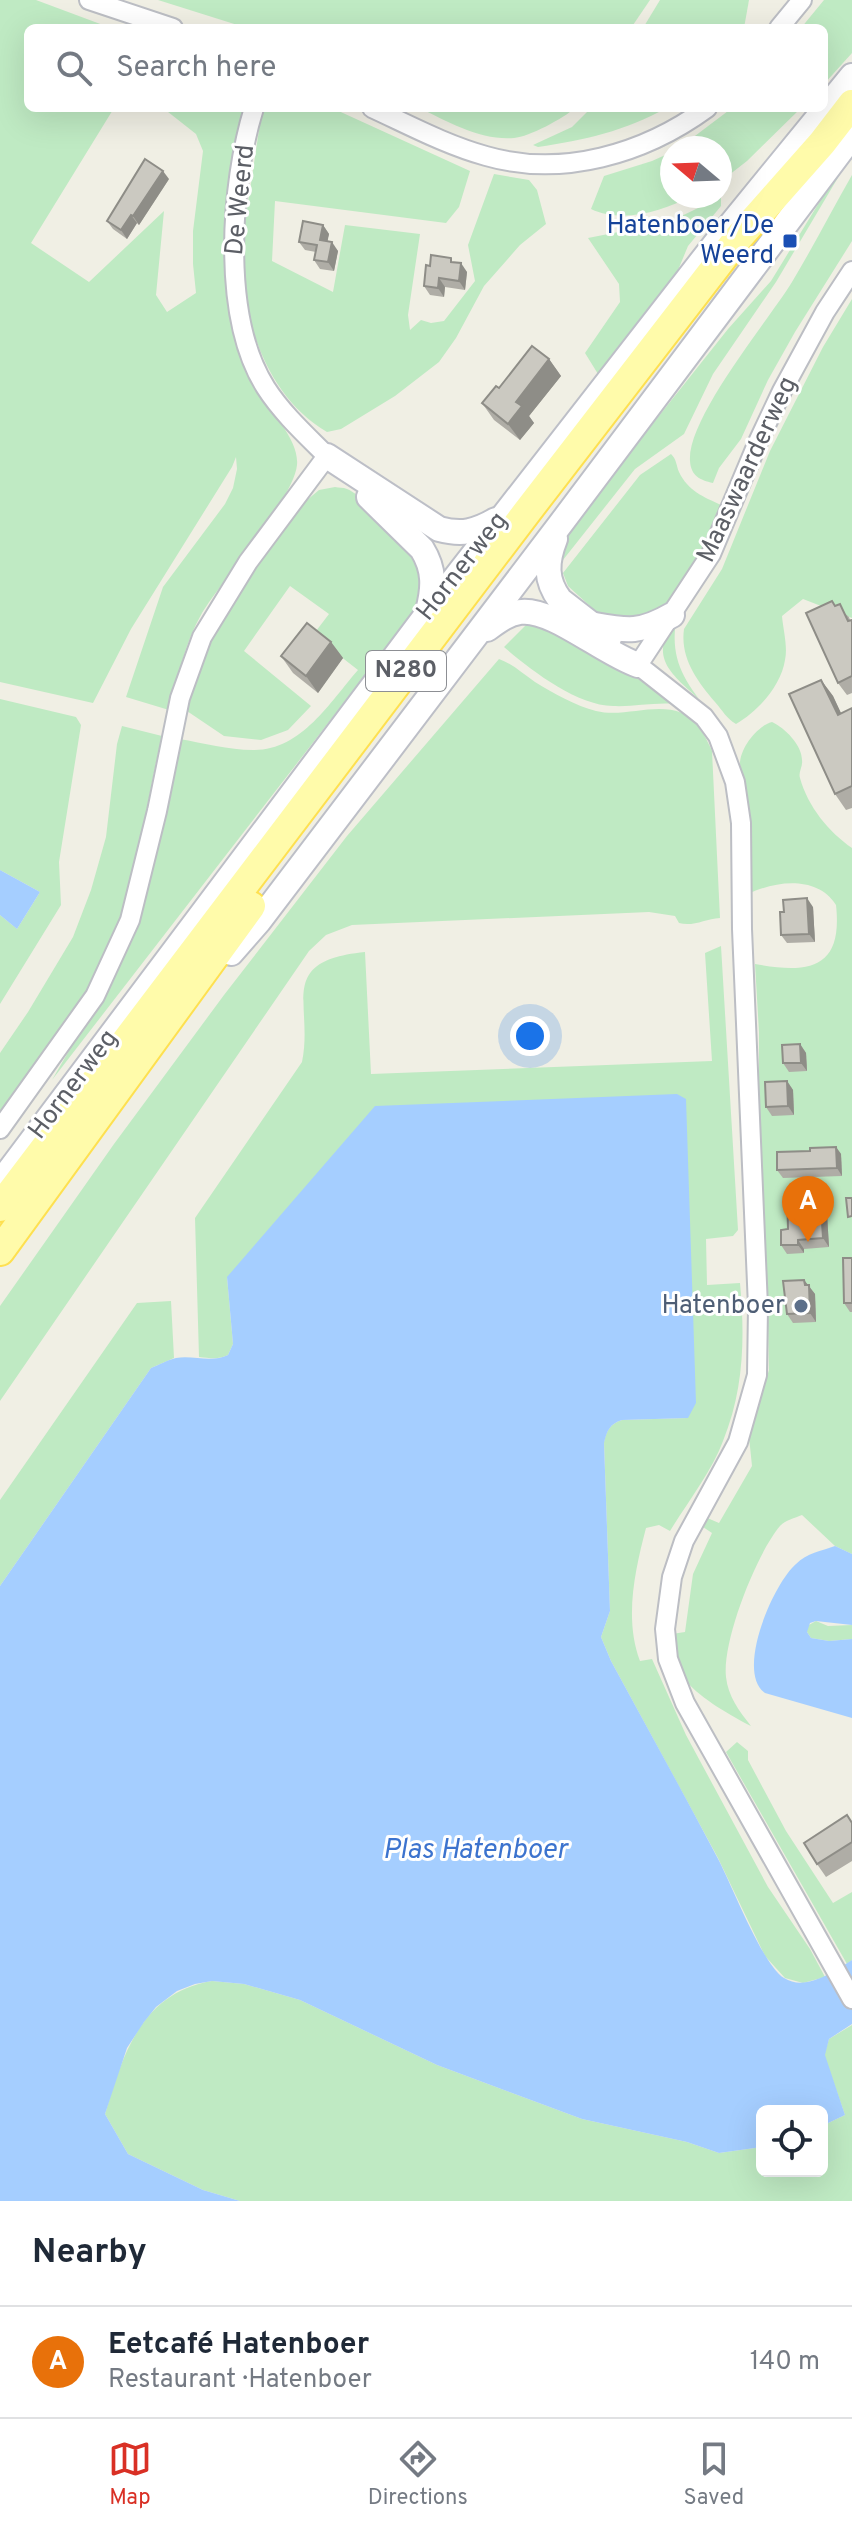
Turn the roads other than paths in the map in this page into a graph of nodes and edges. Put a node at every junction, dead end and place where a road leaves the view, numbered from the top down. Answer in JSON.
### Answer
{"nodes":[{"id":1,"x":89,"y":0,"type":"edge"},
{"id":2,"x":802,"y":0,"type":"edge"},
{"id":3,"x":161,"y":24,"type":"edge"},
{"id":4,"x":782,"y":24,"type":"edge"},
{"id":5,"x":852,"y":76,"type":"edge"},
{"id":6,"x":852,"y":104,"type":"edge"},
{"id":7,"x":828,"y":105,"type":"edge"},
{"id":8,"x":253,"y":112,"type":"edge"},
{"id":9,"x":381,"y":112,"type":"edge"},
{"id":10,"x":700,"y":112,"type":"edge"},
{"id":11,"x":823,"y":112,"type":"edge"},
{"id":12,"x":852,"y":136,"type":"edge"},
{"id":13,"x":822,"y":143,"type":"junction"},
{"id":14,"x":852,"y":271,"type":"edge"},
{"id":15,"x":327,"y":456,"type":"junction"},
{"id":16,"x":504,"y":515,"type":"junction"},
{"id":17,"x":562,"y":522,"type":"junction"},
{"id":18,"x":428,"y":613,"type":"junction"},
{"id":19,"x":672,"y":615,"type":"junction"},
{"id":20,"x":592,"y":625,"type":"junction"},
{"id":21,"x":470,"y":643,"type":"junction"},
{"id":22,"x":638,"y":665,"type":"junction"},
{"id":23,"x":155,"y":1039,"type":"junction"},
{"id":24,"x":0,"y":1129,"type":"edge"},
{"id":25,"x":0,"y":1183,"type":"edge"},
{"id":26,"x":0,"y":1207,"type":"edge"},
{"id":27,"x":0,"y":1251,"type":"edge"},
{"id":28,"x":852,"y":1999,"type":"edge"}],
"edges":[{"from":1,"to":3,"type":"street"},
{"from":2,"to":4,"type":"street"},
{"from":5,"to":7,"type":"main road","name":"Hornerweg","number":"N280"},
{"from":6,"to":13,"type":"main road","name":"Hornerweg","number":"N280"},
{"from":8,"to":15,"type":"street","name":"De Weerd"},
{"from":9,"to":10,"type":"street"},
{"from":11,"to":16,"type":"main road","name":"Hornerweg","number":"N280"},
{"from":12,"to":17,"type":"main road","name":"Hornerweg","number":"N280"},
{"from":13,"to":23,"type":"main road","name":"Hornerweg","number":"N280"},
{"from":13,"to":26,"type":"main road","name":"Hornerweg","number":"N280"},
{"from":14,"to":19,"type":"street","name":"Maaswaarderweg"},
{"from":15,"to":16,"type":"main road"},
{"from":15,"to":18,"type":"main road"},
{"from":15,"to":24,"type":"street","name":"Hornerweg"},
{"from":16,"to":18,"type":"main road","name":"Hornerweg","number":"N280"},
{"from":17,"to":20,"type":"main road"},
{"from":17,"to":21,"type":"main road","name":"Hornerweg","number":"N280"},
{"from":18,"to":25,"type":"main road","name":"Hornerweg","number":"N280"},
{"from":19,"to":20,"type":"main road"},
{"from":19,"to":22,"type":"street","name":"Maaswaarderweg"},
{"from":20,"to":22,"type":"main road"},
{"from":21,"to":22,"type":"main road"},
{"from":21,"to":23,"type":"main road","name":"Hornerweg","number":"N280"},
{"from":22,"to":28,"type":"street"},
{"from":23,"to":27,"type":"main road","name":"Hornerweg","number":"N280"}]}
